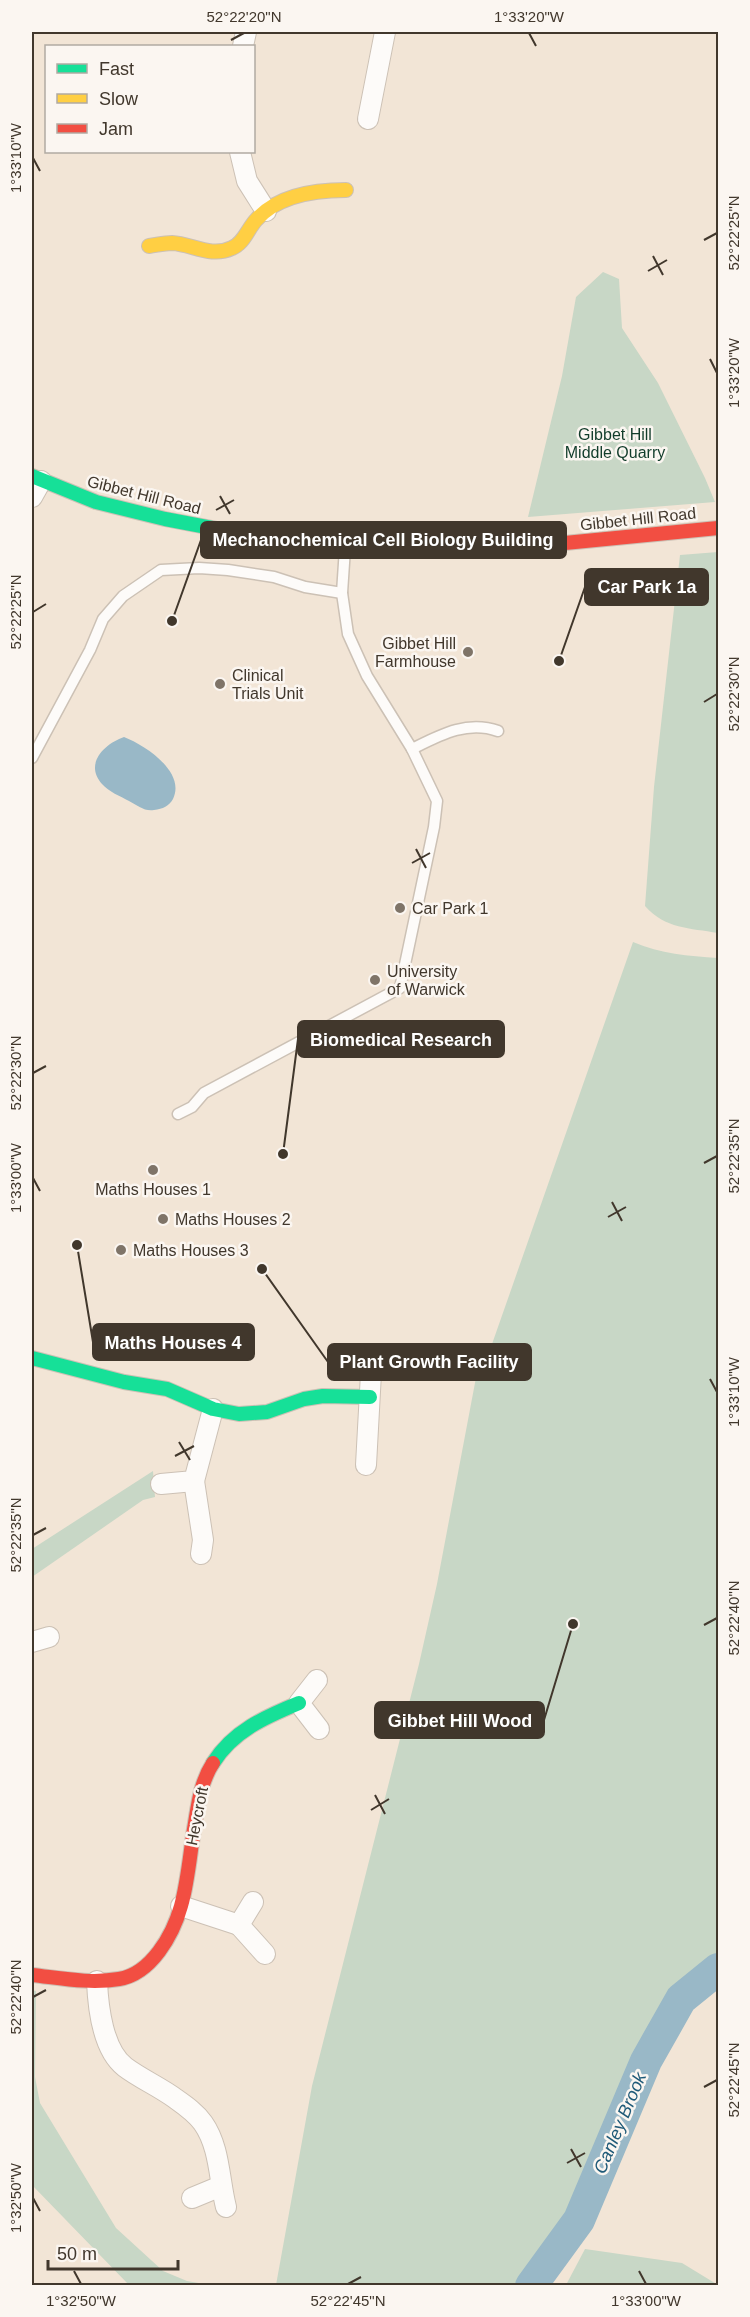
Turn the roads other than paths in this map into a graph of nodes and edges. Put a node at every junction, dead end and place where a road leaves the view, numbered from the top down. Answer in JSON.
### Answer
{"nodes":[{"id":1,"x":385,"y":32,"type":"edge"},
{"id":2,"x":368,"y":119,"type":"dead end"},
{"id":3,"x":240,"y":153,"type":"edge"},
{"id":4,"x":346,"y":190,"type":"dead end"},
{"id":5,"x":266,"y":211,"type":"junction"},
{"id":6,"x":149,"y":246,"type":"dead end"},
{"id":7,"x":35,"y":485,"type":"edge"},
{"id":8,"x":718,"y":528,"type":"edge"},
{"id":9,"x":345,"y":548,"type":"junction"},
{"id":10,"x":342,"y":593,"type":"junction"},
{"id":11,"x":498,"y":731,"type":"dead end"},
{"id":12,"x":412,"y":749,"type":"junction"},
{"id":13,"x":32,"y":758,"type":"edge"},
{"id":14,"x":178,"y":1114,"type":"dead end"},
{"id":15,"x":32,"y":1358,"type":"edge"},
{"id":16,"x":371,"y":1373,"type":"dead end"},
{"id":17,"x":370,"y":1397,"type":"junction"},
{"id":18,"x":213,"y":1409,"type":"junction"},
{"id":19,"x":366,"y":1465,"type":"dead end"},
{"id":20,"x":194,"y":1480,"type":"junction"},
{"id":21,"x":161,"y":1484,"type":"dead end"},
{"id":22,"x":201,"y":1554,"type":"dead end"},
{"id":23,"x":317,"y":1680,"type":"dead end"},
{"id":24,"x":299,"y":1703,"type":"junction"},
{"id":25,"x":319,"y":1729,"type":"dead end"},
{"id":26,"x":253,"y":1902,"type":"dead end"},
{"id":27,"x":182,"y":1906,"type":"junction"},
{"id":28,"x":239,"y":1925,"type":"junction"},
{"id":29,"x":265,"y":1954,"type":"dead end"},
{"id":30,"x":32,"y":1975,"type":"edge"},
{"id":31,"x":97,"y":1981,"type":"junction"},
{"id":32,"x":221,"y":2186,"type":"junction"},
{"id":33,"x":192,"y":2198,"type":"dead end"},
{"id":34,"x":226,"y":2207,"type":"dead end"}],
"edges":[{"from":1,"to":2,"type":"street"},
{"from":3,"to":5,"type":"street"},
{"from":4,"to":5,"type":"street"},
{"from":5,"to":6,"type":"street"},
{"from":7,"to":9,"type":"street","name":"Gibbet Hill Road"},
{"from":8,"to":9,"type":"street","name":"Gibbet Hill Road"},
{"from":9,"to":10,"type":"lane"},
{"from":10,"to":12,"type":"lane"},
{"from":10,"to":13,"type":"lane"},
{"from":11,"to":12,"type":"lane"},
{"from":12,"to":14,"type":"lane"},
{"from":15,"to":18,"type":"street"},
{"from":16,"to":17,"type":"street"},
{"from":17,"to":18,"type":"street"},
{"from":17,"to":19,"type":"street"},
{"from":18,"to":20,"type":"street"},
{"from":20,"to":21,"type":"street"},
{"from":20,"to":22,"type":"street"},
{"from":23,"to":24,"type":"street","name":"Heycroft"},
{"from":24,"to":25,"type":"street"},
{"from":24,"to":27,"type":"street","name":"Heycroft"},
{"from":26,"to":28,"type":"street"},
{"from":27,"to":28,"type":"street"},
{"from":27,"to":31,"type":"street","name":"Heycroft"},
{"from":28,"to":29,"type":"street"},
{"from":30,"to":31,"type":"street","name":"Heycroft"},
{"from":31,"to":32,"type":"street"},
{"from":32,"to":33,"type":"street"},
{"from":32,"to":34,"type":"street"}]}
